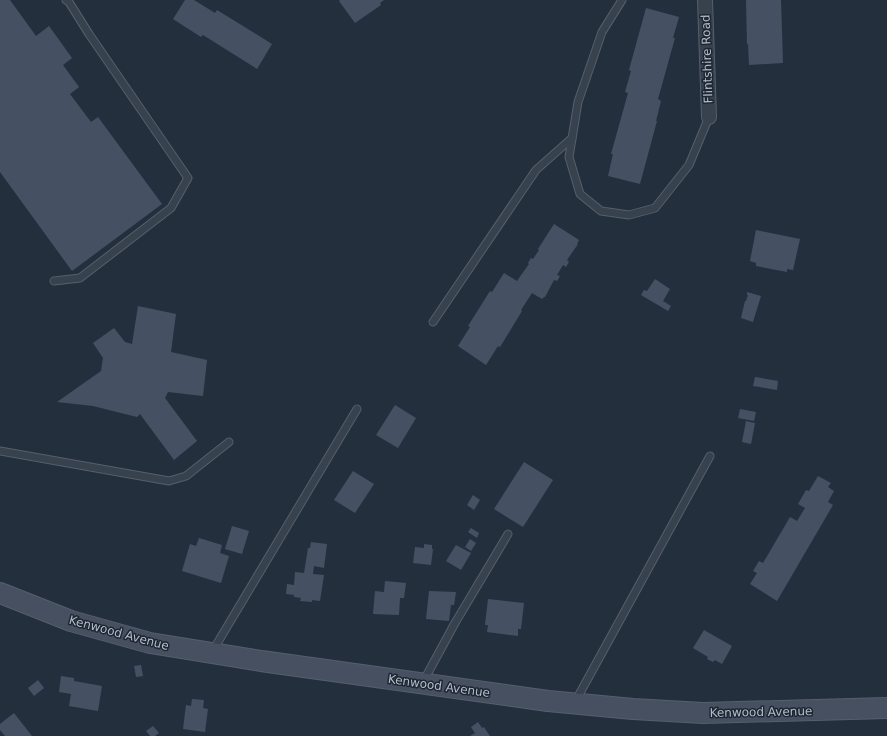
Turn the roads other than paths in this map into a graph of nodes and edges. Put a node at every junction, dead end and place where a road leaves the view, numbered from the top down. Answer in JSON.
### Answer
{"nodes":[{"id":1,"x":66,"y":0,"type":"edge"},
{"id":2,"x":622,"y":0,"type":"edge"},
{"id":3,"x":705,"y":0,"type":"edge"},
{"id":4,"x":709,"y":117,"type":"joint"},
{"id":5,"x":572,"y":138,"type":"junction"},
{"id":6,"x":54,"y":281,"type":"dead end"},
{"id":7,"x":433,"y":322,"type":"dead end"},
{"id":8,"x":356,"y":409,"type":"dead end"},
{"id":9,"x":229,"y":442,"type":"dead end"},
{"id":10,"x":0,"y":451,"type":"edge"},
{"id":11,"x":710,"y":456,"type":"dead end"},
{"id":12,"x":508,"y":534,"type":"dead end"},
{"id":13,"x":0,"y":594,"type":"edge"},
{"id":14,"x":211,"y":654,"type":"junction"},
{"id":15,"x":422,"y":684,"type":"junction"},
{"id":16,"x":574,"y":704,"type":"junction"},
{"id":17,"x":887,"y":708,"type":"edge"}],
"edges":[{"from":1,"to":6,"type":"lane"},
{"from":2,"to":5,"type":"lane"},
{"from":3,"to":4,"type":"street","name":"Flintshire Road"},
{"from":4,"to":5,"type":"lane"},
{"from":5,"to":7,"type":"lane"},
{"from":8,"to":14,"type":"lane"},
{"from":9,"to":10,"type":"lane"},
{"from":11,"to":16,"type":"lane"},
{"from":12,"to":15,"type":"lane"},
{"from":13,"to":14,"type":"main road","name":"Kenwood Avenue"},
{"from":14,"to":15,"type":"main road","name":"Kenwood Avenue"},
{"from":15,"to":16,"type":"main road","name":"Kenwood Avenue"},
{"from":16,"to":17,"type":"main road","name":"Kenwood Avenue"}]}
